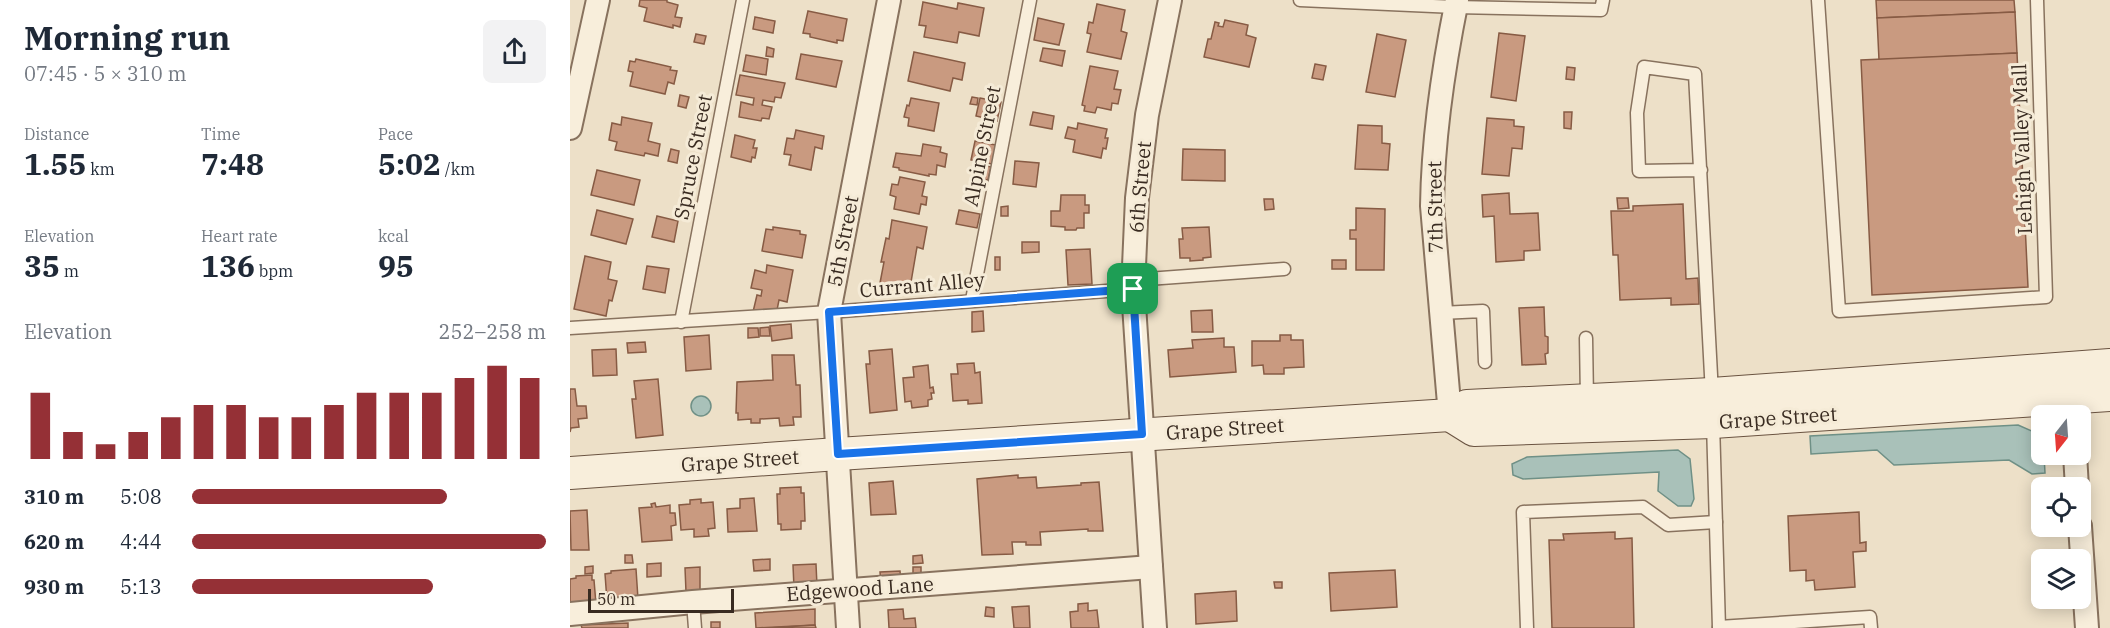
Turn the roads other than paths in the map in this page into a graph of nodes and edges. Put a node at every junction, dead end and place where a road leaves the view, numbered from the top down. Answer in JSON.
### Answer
{"nodes":[{"id":1,"x":598,"y":0,"type":"edge"},
{"id":2,"x":743,"y":0,"type":"edge"},
{"id":3,"x":889,"y":0,"type":"edge"},
{"id":4,"x":1030,"y":0,"type":"edge"},
{"id":5,"x":1170,"y":0,"type":"edge"},
{"id":6,"x":1300,"y":0,"type":"edge"},
{"id":7,"x":1313,"y":0,"type":"edge"},
{"id":8,"x":1818,"y":0,"type":"edge"},
{"id":9,"x":2037,"y":0,"type":"edge"},
{"id":10,"x":1456,"y":3,"type":"edge"},
{"id":11,"x":1602,"y":5,"type":"edge"},
{"id":12,"x":570,"y":128,"type":"edge"},
{"id":13,"x":1701,"y":170,"type":"junction"},
{"id":14,"x":1284,"y":270,"type":"dead end"},
{"id":15,"x":1133,"y":284,"type":"junction"},
{"id":16,"x":972,"y":300,"type":"junction"},
{"id":17,"x":829,"y":312,"type":"junction"},
{"id":18,"x":1440,"y":313,"type":"junction"},
{"id":19,"x":681,"y":322,"type":"junction"},
{"id":20,"x":570,"y":328,"type":"edge"},
{"id":21,"x":1586,"y":338,"type":"dead end"},
{"id":22,"x":1485,"y":362,"type":"dead end"},
{"id":23,"x":2110,"y":365,"type":"edge"},
{"id":24,"x":2068,"y":366,"type":"junction"},
{"id":25,"x":2110,"y":396,"type":"edge"},
{"id":26,"x":1587,"y":400,"type":"junction"},
{"id":27,"x":2072,"y":405,"type":"edge"},
{"id":28,"x":2076,"y":405,"type":"edge"},
{"id":29,"x":2031,"y":406,"type":"edge"},
{"id":30,"x":1713,"y":408,"type":"junction"},
{"id":31,"x":1450,"y":415,"type":"junction"},
{"id":32,"x":1142,"y":434,"type":"junction"},
{"id":33,"x":838,"y":454,"type":"junction"},
{"id":34,"x":570,"y":473,"type":"edge"},
{"id":35,"x":1716,"y":522,"type":"junction"},
{"id":36,"x":2081,"y":537,"type":"edge"},
{"id":37,"x":1151,"y":567,"type":"junction"},
{"id":38,"x":846,"y":591,"type":"junction"},
{"id":39,"x":693,"y":602,"type":"junction"},
{"id":40,"x":570,"y":614,"type":"edge"},
{"id":41,"x":1719,"y":627,"type":"edge"},
{"id":42,"x":695,"y":628,"type":"edge"},
{"id":43,"x":848,"y":628,"type":"edge"},
{"id":44,"x":1155,"y":628,"type":"edge"},
{"id":45,"x":1527,"y":628,"type":"edge"},
{"id":46,"x":1870,"y":628,"type":"edge"},
{"id":47,"x":2087,"y":628,"type":"edge"}],
"edges":[{"from":1,"to":12,"type":"street"},
{"from":2,"to":19,"type":"lane","name":"Spruce Street"},
{"from":3,"to":17,"type":"street","name":"5th Street"},
{"from":4,"to":16,"type":"lane","name":"Alpine Street"},
{"from":5,"to":15,"type":"street","name":"6th Street"},
{"from":6,"to":7,"type":"lane"},
{"from":7,"to":10,"type":"lane"},
{"from":8,"to":9,"type":"lane","name":"Lehigh Valley Mall"},
{"from":10,"to":11,"type":"lane"},
{"from":10,"to":18,"type":"street","name":"7th Street"},
{"from":13,"to":13,"type":"lane"},
{"from":13,"to":30,"type":"lane"},
{"from":14,"to":15,"type":"lane","name":"Currant Alley"},
{"from":15,"to":16,"type":"lane","name":"Currant Alley"},
{"from":15,"to":32,"type":"street","name":"6th Street"},
{"from":16,"to":17,"type":"lane","name":"Currant Alley"},
{"from":17,"to":19,"type":"lane","name":"Currant Alley"},
{"from":17,"to":33,"type":"street","name":"5th Street"},
{"from":18,"to":22,"type":"lane"},
{"from":18,"to":31,"type":"street","name":"7th Street"},
{"from":19,"to":20,"type":"lane","name":"Currant Alley"},
{"from":21,"to":26,"type":"lane"},
{"from":23,"to":24,"type":"main road","name":"Grape Street"},
{"from":24,"to":27,"type":"street"},
{"from":24,"to":30,"type":"main road","name":"Grape Street"},
{"from":25,"to":28,"type":"main road","name":"Grape Street"},
{"from":26,"to":30,"type":"main road","name":"Grape Street"},
{"from":26,"to":31,"type":"main road","name":"Grape Street"},
{"from":29,"to":30,"type":"main road","name":"Grape Street"},
{"from":30,"to":31,"type":"main road","name":"Grape Street"},
{"from":30,"to":35,"type":"lane"},
{"from":31,"to":32,"type":"main road","name":"Grape Street"},
{"from":32,"to":33,"type":"main road","name":"Grape Street"},
{"from":32,"to":37,"type":"street","name":"6th Street"},
{"from":33,"to":34,"type":"main road","name":"Grape Street"},
{"from":33,"to":38,"type":"street","name":"5th Street"},
{"from":35,"to":41,"type":"lane"},
{"from":35,"to":45,"type":"lane"},
{"from":36,"to":47,"type":"street"},
{"from":37,"to":38,"type":"street","name":"Edgewood Lane"},
{"from":37,"to":44,"type":"street","name":"6th Street"},
{"from":38,"to":39,"type":"street","name":"Edgewood Lane"},
{"from":38,"to":43,"type":"street","name":"5th Street"},
{"from":39,"to":40,"type":"street","name":"Edgewood Lane"},
{"from":39,"to":42,"type":"lane"},
{"from":41,"to":46,"type":"lane"}]}
